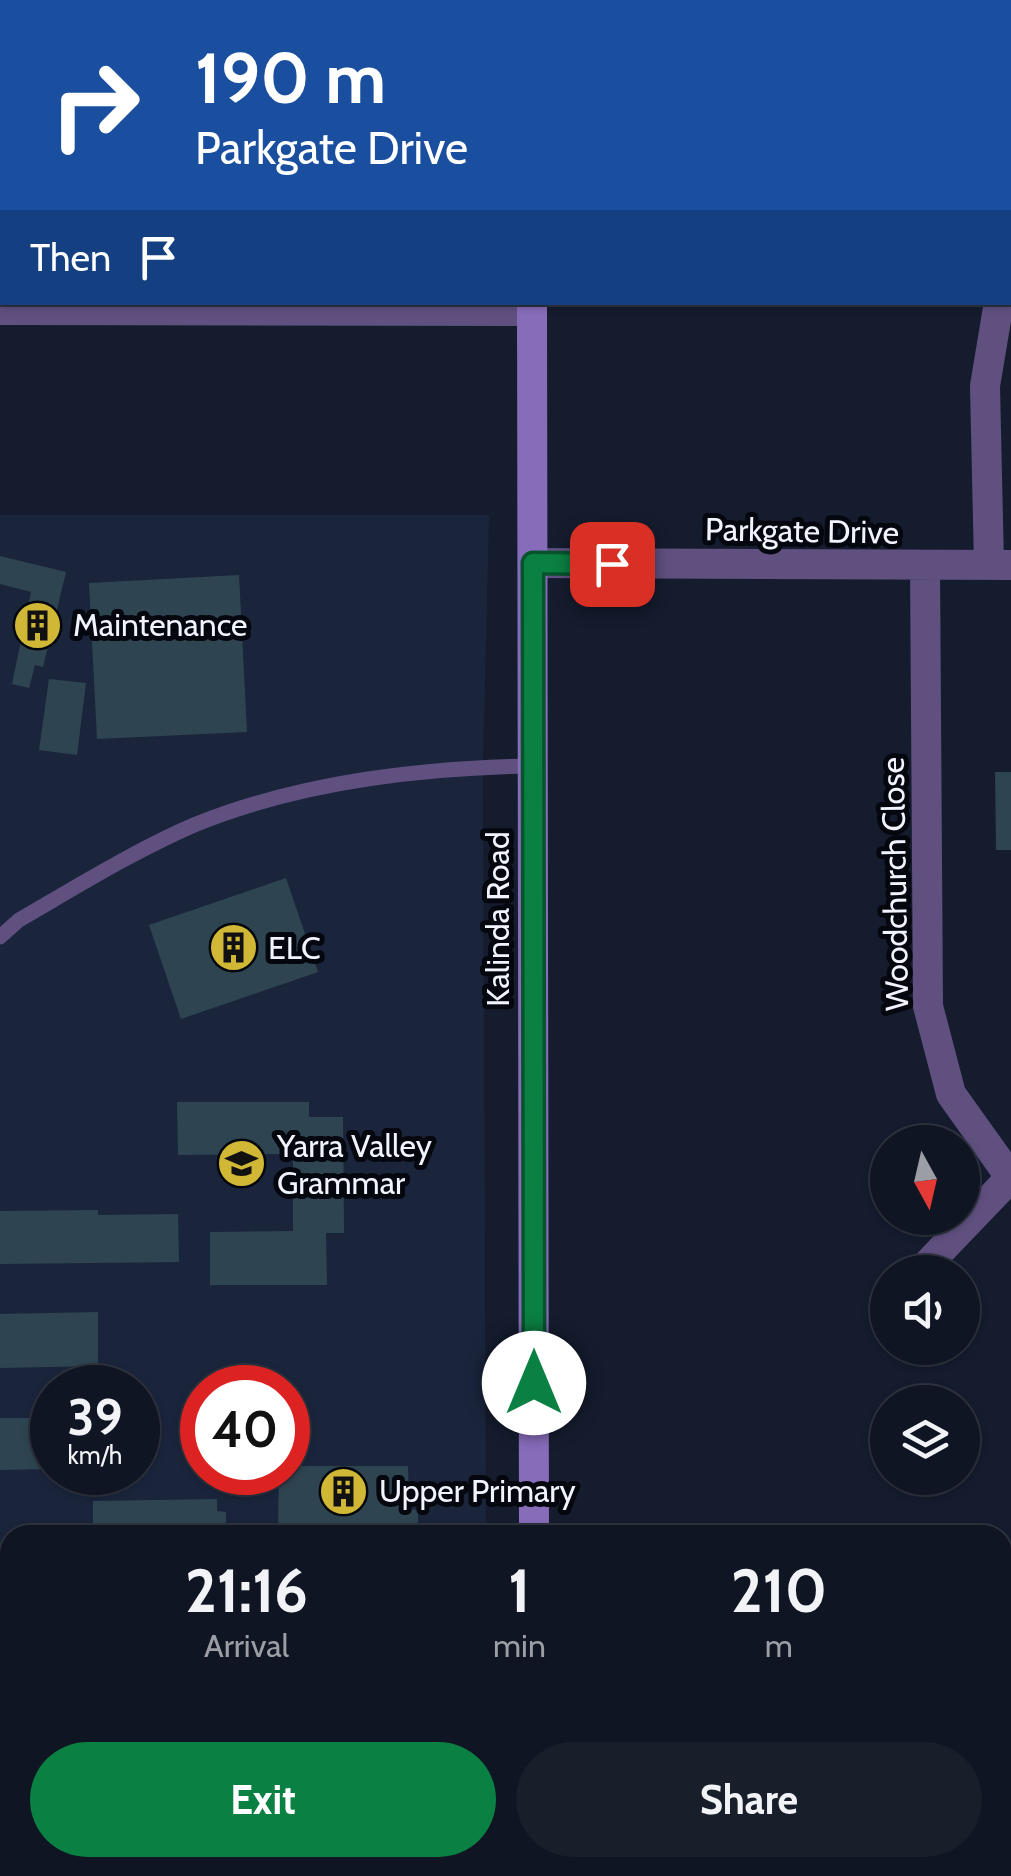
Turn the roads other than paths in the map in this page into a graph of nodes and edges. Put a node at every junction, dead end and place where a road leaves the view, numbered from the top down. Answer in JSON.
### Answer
{"nodes":[{"id":1,"x":998,"y":305,"type":"edge"},
{"id":2,"x":532,"y":307,"type":"edge"},
{"id":3,"x":0,"y":310,"type":"edge"},
{"id":4,"x":533,"y":563,"type":"junction"},
{"id":5,"x":1000,"y":565,"type":"edge"},
{"id":6,"x":925,"y":567,"type":"junction"},
{"id":7,"x":532,"y":766,"type":"junction"},
{"id":8,"x":0,"y":937,"type":"edge"},
{"id":9,"x":1010,"y":1178,"type":"edge"},
{"id":10,"x":936,"y":1255,"type":"edge"},
{"id":11,"x":534,"y":1525,"type":"edge"}],
"edges":[{"from":1,"to":5,"type":"street"},
{"from":2,"to":3,"type":"street"},
{"from":2,"to":4,"type":"street","name":"Kalinda Road"},
{"from":4,"to":6,"type":"street","name":"Parkgate Drive"},
{"from":4,"to":7,"type":"street","name":"Kalinda Road"},
{"from":5,"to":6,"type":"street","name":"Parkgate Drive"},
{"from":6,"to":9,"type":"street","name":"Woodchurch Close"},
{"from":7,"to":8,"type":"lane"},
{"from":7,"to":11,"type":"street","name":"Kalinda Road"},
{"from":9,"to":10,"type":"street"}]}
